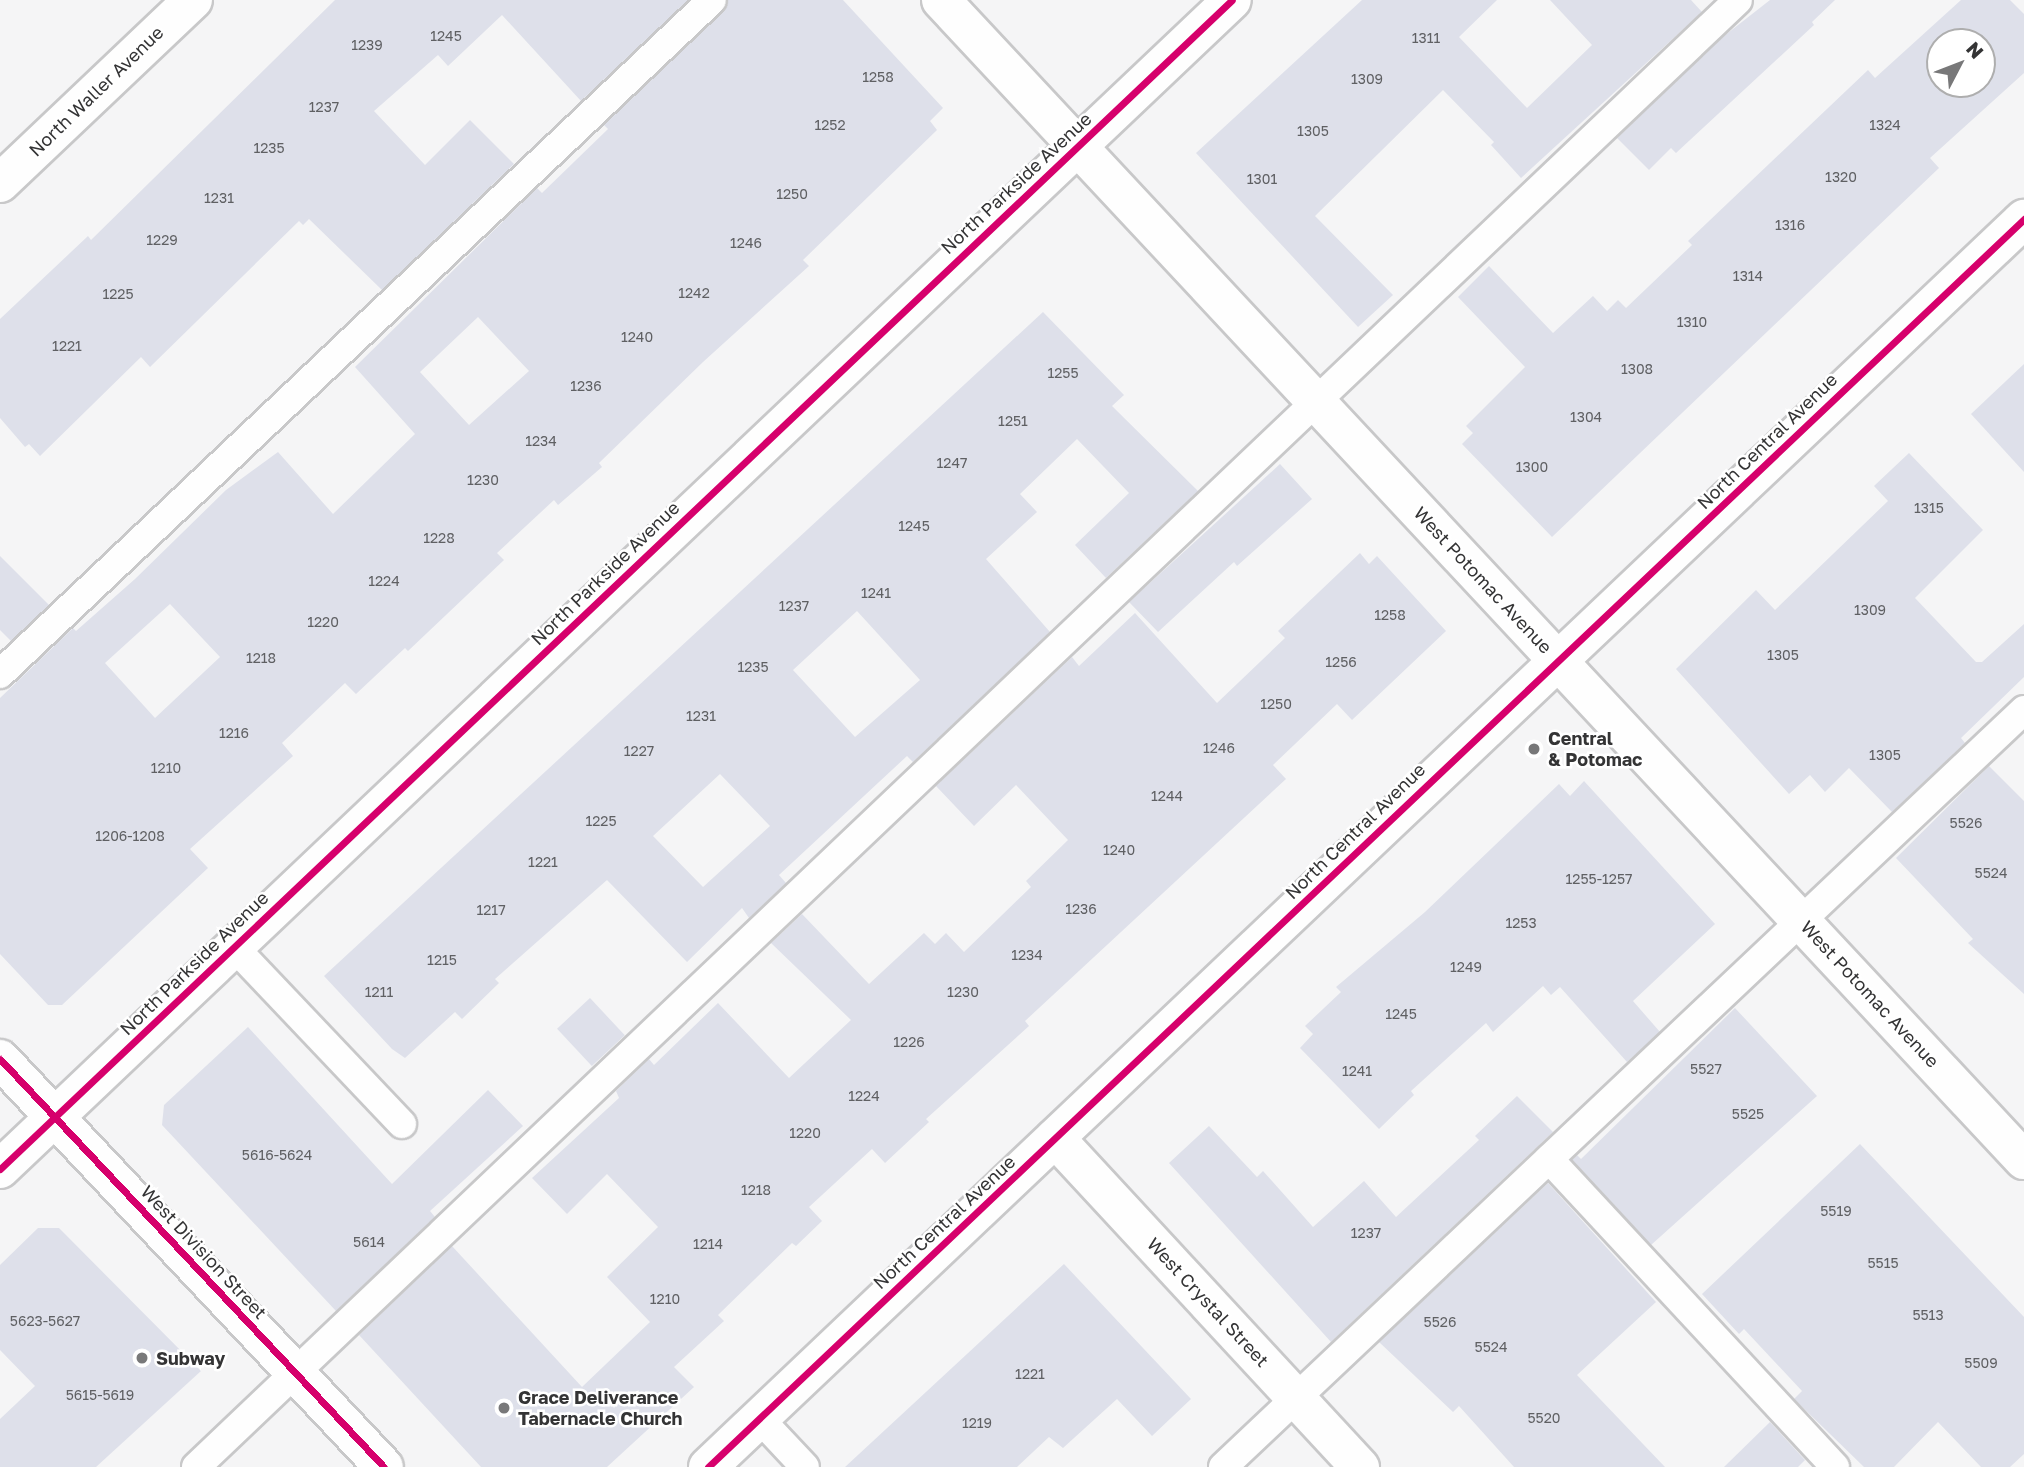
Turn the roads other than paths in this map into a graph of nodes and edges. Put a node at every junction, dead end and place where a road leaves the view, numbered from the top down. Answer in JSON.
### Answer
{"nodes":[{"id":1,"x":193,"y":0,"type":"edge"},
{"id":2,"x":712,"y":0,"type":"edge"},
{"id":3,"x":942,"y":0,"type":"edge"},
{"id":4,"x":1232,"y":0,"type":"edge"},
{"id":5,"x":1738,"y":0,"type":"edge"},
{"id":6,"x":1077,"y":146,"type":"junction"},
{"id":7,"x":0,"y":183,"type":"edge"},
{"id":8,"x":2024,"y":219,"type":"edge"},
{"id":9,"x":1315,"y":401,"type":"junction"},
{"id":10,"x":1558,"y":661,"type":"junction"},
{"id":11,"x":0,"y":674,"type":"edge"},
{"id":12,"x":2024,"y":710,"type":"edge"},
{"id":13,"x":1801,"y":920,"type":"junction"},
{"id":14,"x":234,"y":947,"type":"junction"},
{"id":15,"x":0,"y":1059,"type":"edge"},
{"id":16,"x":55,"y":1117,"type":"junction"},
{"id":17,"x":401,"y":1124,"type":"dead end"},
{"id":18,"x":1055,"y":1138,"type":"junction"},
{"id":19,"x":1549,"y":1159,"type":"junction"},
{"id":20,"x":2024,"y":1160,"type":"edge"},
{"id":21,"x":0,"y":1169,"type":"edge"},
{"id":22,"x":295,"y":1372,"type":"junction"},
{"id":23,"x":1296,"y":1398,"type":"junction"},
{"id":24,"x":759,"y":1419,"type":"junction"},
{"id":25,"x":196,"y":1467,"type":"edge"},
{"id":26,"x":384,"y":1467,"type":"edge"},
{"id":27,"x":708,"y":1467,"type":"edge"},
{"id":28,"x":805,"y":1467,"type":"edge"},
{"id":29,"x":1223,"y":1467,"type":"edge"},
{"id":30,"x":1360,"y":1467,"type":"edge"},
{"id":31,"x":1835,"y":1467,"type":"edge"}],
"edges":[{"from":1,"to":7,"type":"street","name":"North Waller Avenue"},
{"from":2,"to":11,"type":"lane"},
{"from":3,"to":6,"type":"street","name":"West Potomac Avenue"},
{"from":4,"to":6,"type":"street","name":"North Parkside Avenue"},
{"from":5,"to":9,"type":"lane"},
{"from":6,"to":9,"type":"street","name":"West Potomac Avenue"},
{"from":6,"to":14,"type":"street","name":"North Parkside Avenue"},
{"from":8,"to":10,"type":"street","name":"North Central Avenue"},
{"from":9,"to":10,"type":"street","name":"West Potomac Avenue"},
{"from":9,"to":22,"type":"lane"},
{"from":10,"to":13,"type":"street","name":"West Potomac Avenue"},
{"from":10,"to":18,"type":"street","name":"North Central Avenue"},
{"from":12,"to":13,"type":"lane"},
{"from":13,"to":19,"type":"lane"},
{"from":13,"to":20,"type":"street","name":"West Potomac Avenue"},
{"from":14,"to":16,"type":"street","name":"North Parkside Avenue"},
{"from":14,"to":17,"type":"lane"},
{"from":15,"to":16,"type":"street","name":"West Division Street"},
{"from":16,"to":21,"type":"street","name":"North Parkside Avenue"},
{"from":16,"to":22,"type":"street","name":"West Division Street"},
{"from":18,"to":23,"type":"street","name":"West Crystal Street"},
{"from":18,"to":24,"type":"street","name":"North Central Avenue"},
{"from":19,"to":23,"type":"lane"},
{"from":19,"to":31,"type":"lane"},
{"from":22,"to":25,"type":"lane"},
{"from":22,"to":26,"type":"street","name":"West Division Street"},
{"from":23,"to":29,"type":"lane"},
{"from":23,"to":30,"type":"street","name":"West Crystal Street"},
{"from":24,"to":27,"type":"street","name":"North Central Avenue"},
{"from":24,"to":28,"type":"lane"}]}
